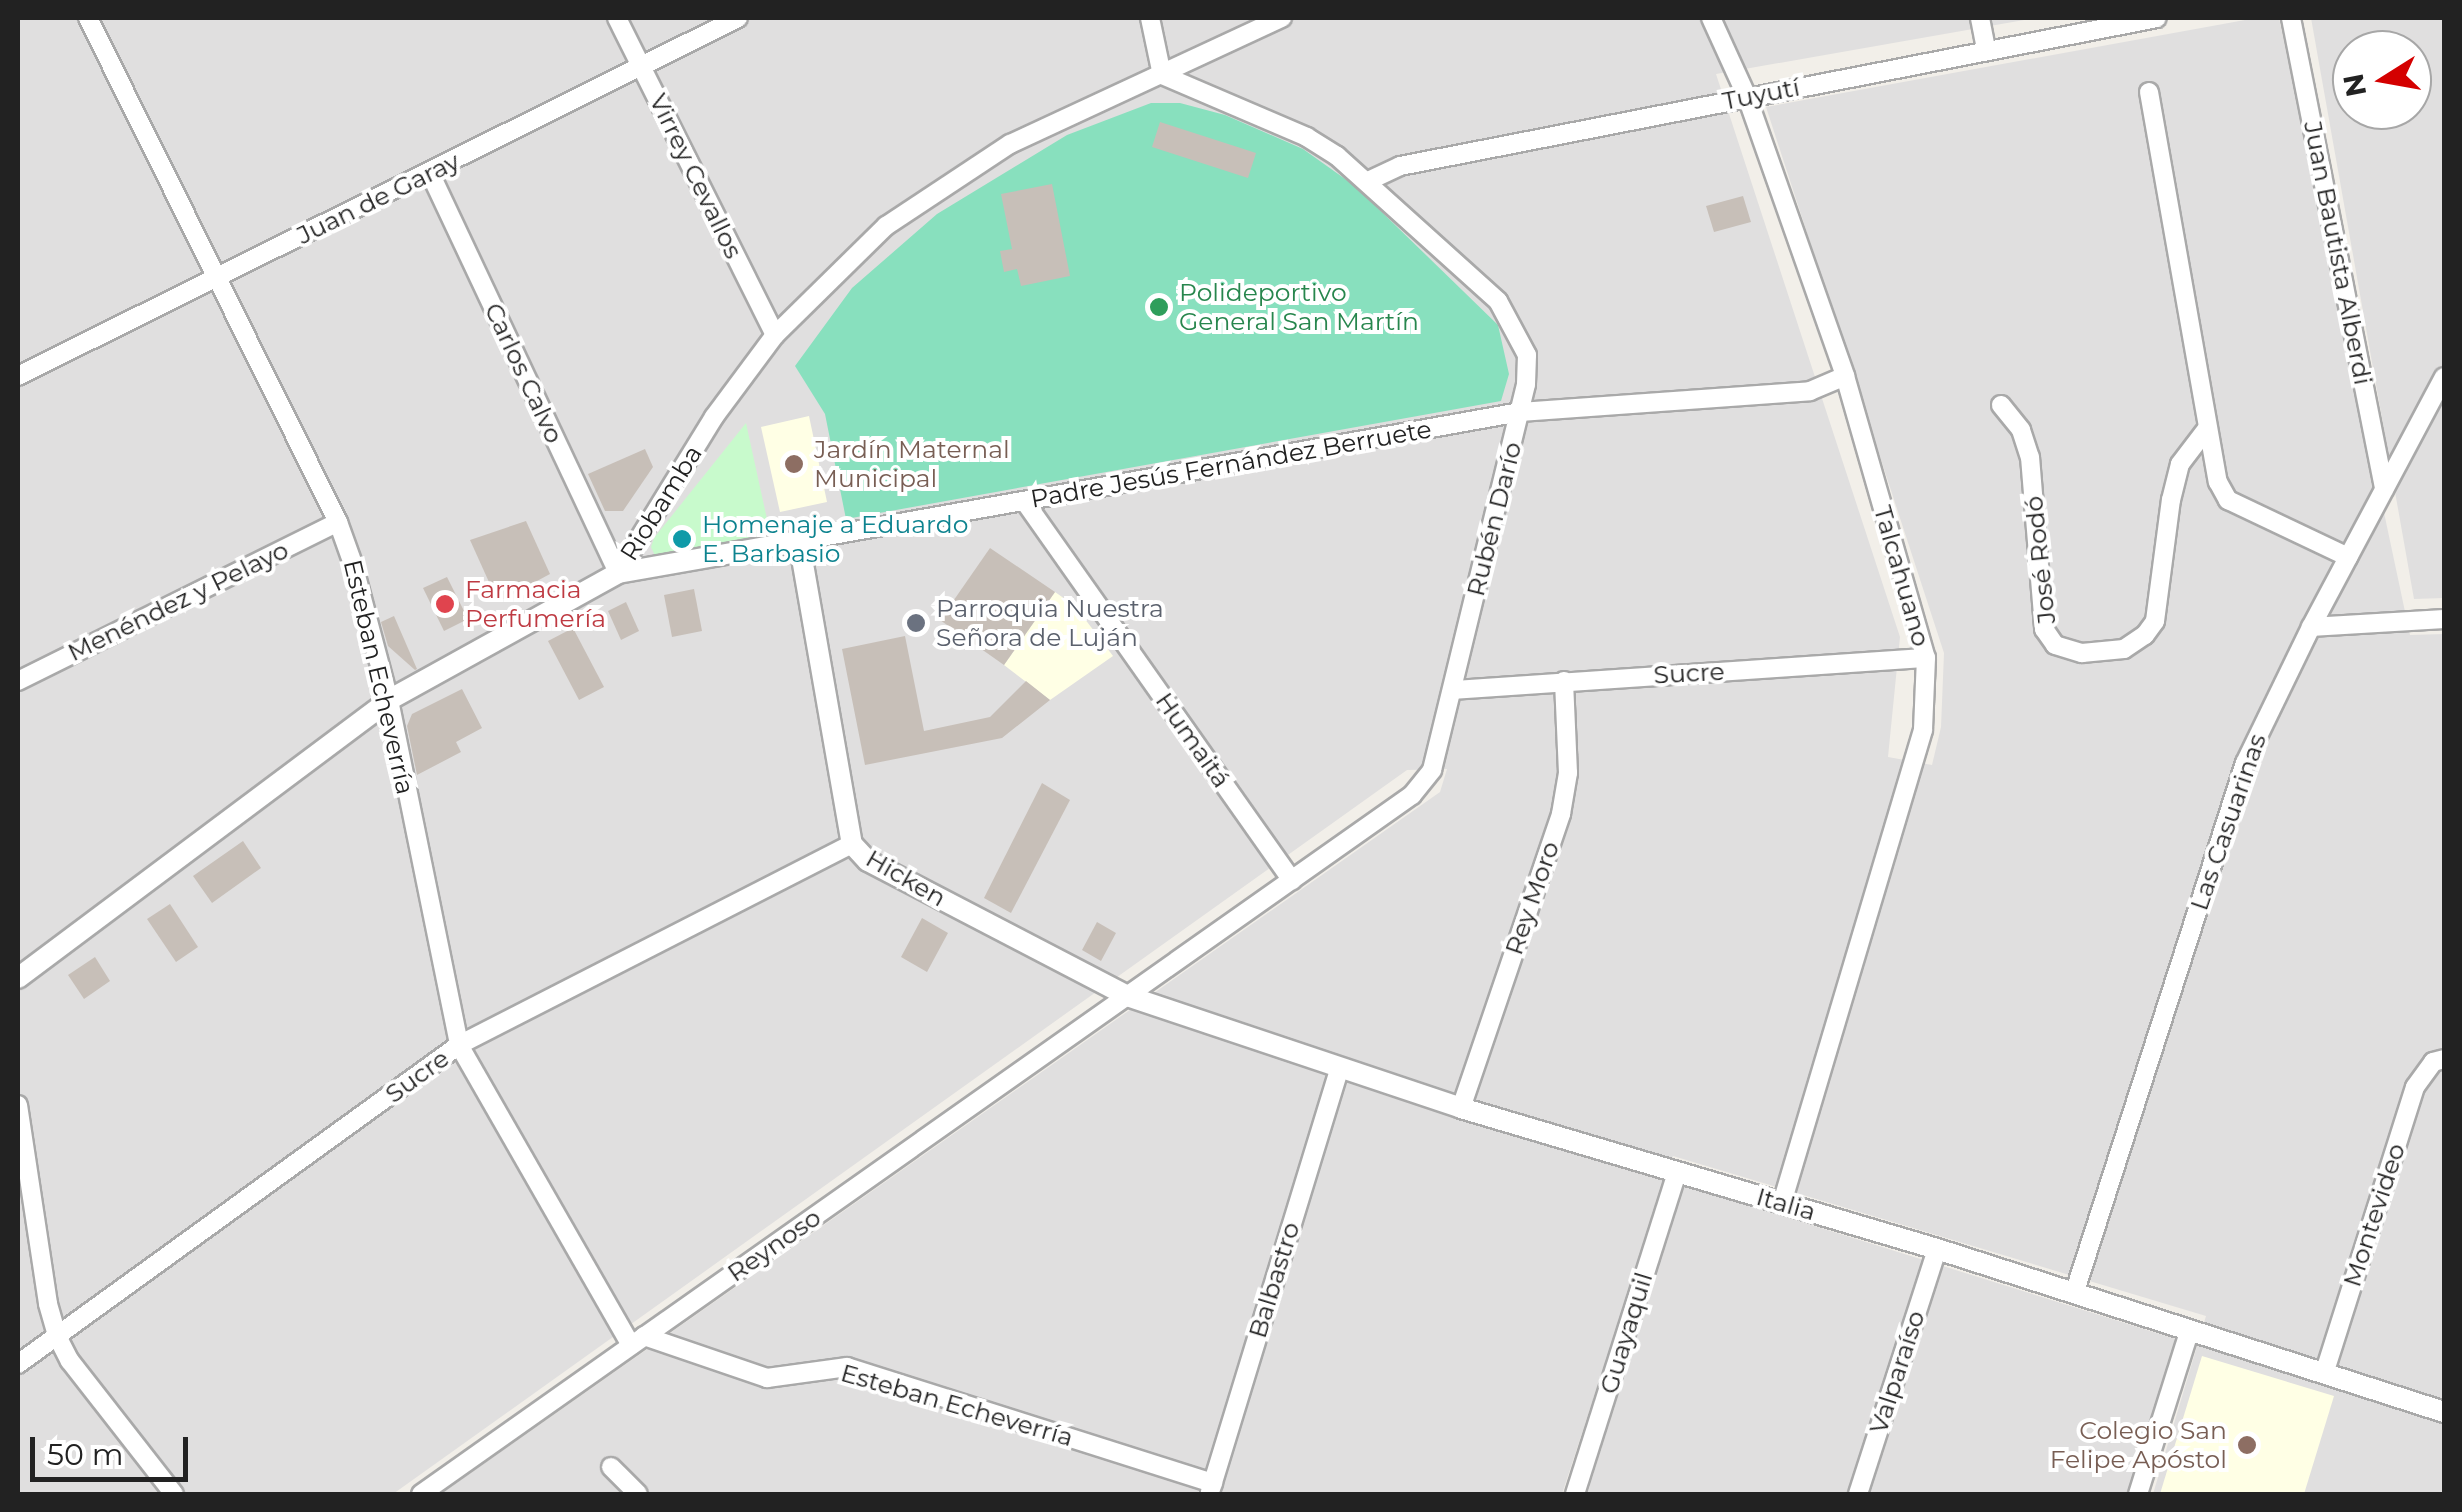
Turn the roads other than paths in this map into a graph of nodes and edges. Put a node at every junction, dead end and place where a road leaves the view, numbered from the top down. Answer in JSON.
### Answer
{"nodes":[{"id":1,"x":88,"y":18,"type":"edge"},
{"id":2,"x":617,"y":18,"type":"edge"},
{"id":3,"x":738,"y":18,"type":"edge"},
{"id":4,"x":1150,"y":18,"type":"edge"},
{"id":5,"x":1282,"y":18,"type":"edge"},
{"id":6,"x":1711,"y":18,"type":"edge"},
{"id":7,"x":1980,"y":18,"type":"edge"},
{"id":8,"x":2157,"y":18,"type":"edge"},
{"id":9,"x":2291,"y":18,"type":"edge"},
{"id":10,"x":1986,"y":48,"type":"junction"},
{"id":11,"x":642,"y":65,"type":"junction"},
{"id":12,"x":1162,"y":75,"type":"junction"},
{"id":13,"x":2149,"y":92,"type":"dead end"},
{"id":14,"x":1747,"y":97,"type":"junction"},
{"id":15,"x":430,"y":172,"type":"junction"},
{"id":16,"x":1368,"y":181,"type":"junction"},
{"id":17,"x":217,"y":277,"type":"junction"},
{"id":18,"x":774,"y":335,"type":"junction"},
{"id":19,"x":18,"y":376,"type":"edge"},
{"id":20,"x":1845,"y":376,"type":"junction"},
{"id":21,"x":2443,"y":381,"type":"edge"},
{"id":22,"x":2001,"y":405,"type":"dead end"},
{"id":23,"x":1520,"y":412,"type":"junction"},
{"id":24,"x":2206,"y":430,"type":"junction"},
{"id":25,"x":2384,"y":489,"type":"junction"},
{"id":26,"x":1025,"y":502,"type":"junction"},
{"id":27,"x":338,"y":522,"type":"junction"},
{"id":28,"x":798,"y":542,"type":"junction"},
{"id":29,"x":2348,"y":557,"type":"junction"},
{"id":30,"x":618,"y":573,"type":"junction"},
{"id":31,"x":2444,"y":619,"type":"edge"},
{"id":32,"x":2311,"y":627,"type":"junction"},
{"id":33,"x":1926,"y":658,"type":"junction"},
{"id":34,"x":1564,"y":680,"type":"junction"},
{"id":35,"x":18,"y":681,"type":"edge"},
{"id":36,"x":1453,"y":690,"type":"junction"},
{"id":37,"x":389,"y":700,"type":"junction"},
{"id":38,"x":852,"y":844,"type":"junction"},
{"id":39,"x":1292,"y":880,"type":"junction"},
{"id":40,"x":18,"y":978,"type":"edge"},
{"id":41,"x":1128,"y":996,"type":"junction"},
{"id":42,"x":459,"y":1045,"type":"junction"},
{"id":43,"x":2439,"y":1060,"type":"edge"},
{"id":44,"x":1340,"y":1066,"type":"junction"},
{"id":45,"x":18,"y":1105,"type":"edge"},
{"id":46,"x":1461,"y":1108,"type":"junction"},
{"id":47,"x":1677,"y":1172,"type":"junction"},
{"id":48,"x":1782,"y":1203,"type":"junction"},
{"id":49,"x":1937,"y":1248,"type":"junction"},
{"id":50,"x":2074,"y":1294,"type":"junction"},
{"id":51,"x":2189,"y":1332,"type":"junction"},
{"id":52,"x":57,"y":1336,"type":"junction"},
{"id":53,"x":638,"y":1341,"type":"junction"},
{"id":54,"x":18,"y":1364,"type":"edge"},
{"id":55,"x":2324,"y":1374,"type":"junction"},
{"id":56,"x":2444,"y":1412,"type":"edge"},
{"id":57,"x":611,"y":1466,"type":"dead end"},
{"id":58,"x":1211,"y":1489,"type":"edge"},
{"id":59,"x":174,"y":1494,"type":"edge"},
{"id":60,"x":421,"y":1494,"type":"edge"},
{"id":61,"x":638,"y":1494,"type":"edge"},
{"id":62,"x":1575,"y":1494,"type":"edge"},
{"id":63,"x":1858,"y":1494,"type":"edge"},
{"id":64,"x":2138,"y":1494,"type":"edge"}],
"edges":[{"from":1,"to":17,"type":"street","name":"Esteban Echeverría"},
{"from":2,"to":11,"type":"street","name":"Virrey Cevallos"},
{"from":3,"to":11,"type":"street","name":"Juan de Garay"},
{"from":4,"to":12,"type":"street"},
{"from":5,"to":12,"type":"street","name":"Riobamba"},
{"from":6,"to":14,"type":"street","name":"Talcahuano"},
{"from":7,"to":10,"type":"street"},
{"from":8,"to":10,"type":"street","name":"Tuyutí"},
{"from":9,"to":25,"type":"street","name":"Juan Bautista Alberdi"},
{"from":10,"to":14,"type":"street","name":"Tuyutí"},
{"from":11,"to":15,"type":"street","name":"Juan de Garay"},
{"from":11,"to":18,"type":"street","name":"Virrey Cevallos"},
{"from":12,"to":16,"type":"street","name":"Rubén Darío"},
{"from":12,"to":18,"type":"street","name":"Riobamba"},
{"from":13,"to":24,"type":"street"},
{"from":14,"to":16,"type":"street","name":"Tuyutí"},
{"from":14,"to":20,"type":"street","name":"Talcahuano"},
{"from":15,"to":17,"type":"street","name":"Juan de Garay"},
{"from":15,"to":30,"type":"street","name":"Carlos Calvo"},
{"from":16,"to":23,"type":"street","name":"Rubén Darío"},
{"from":17,"to":19,"type":"street","name":"Juan de Garay"},
{"from":17,"to":27,"type":"street","name":"Esteban Echeverría"},
{"from":18,"to":30,"type":"street","name":"Riobamba"},
{"from":20,"to":23,"type":"street","name":"Padre Jesús Fernández Berruete"},
{"from":20,"to":33,"type":"street","name":"Talcahuano"},
{"from":21,"to":25,"type":"street","name":"Las Casuarinas"},
{"from":22,"to":24,"type":"street","name":"José Rodó"},
{"from":23,"to":26,"type":"street","name":"Padre Jesús Fernández Berruete"},
{"from":23,"to":36,"type":"street","name":"Rubén Darío"},
{"from":24,"to":29,"type":"street"},
{"from":25,"to":29,"type":"street","name":"Las Casuarinas"},
{"from":26,"to":28,"type":"street","name":"Padre Jesús Fernández Berruete"},
{"from":26,"to":39,"type":"street","name":"Humaitá"},
{"from":27,"to":35,"type":"street","name":"Menéndez y Pelayo"},
{"from":27,"to":37,"type":"street","name":"Esteban Echeverría"},
{"from":28,"to":30,"type":"street","name":"Padre Jesús Fernández Berruete"},
{"from":28,"to":38,"type":"street","name":"Hicken"},
{"from":29,"to":32,"type":"street","name":"Las Casuarinas"},
{"from":30,"to":37,"type":"street","name":"Riobamba"},
{"from":31,"to":32,"type":"street"},
{"from":32,"to":50,"type":"street","name":"Las Casuarinas"},
{"from":33,"to":34,"type":"street","name":"Sucre"},
{"from":33,"to":48,"type":"street","name":"Talcahuano"},
{"from":34,"to":36,"type":"street","name":"Sucre"},
{"from":34,"to":46,"type":"street","name":"Rey Moro"},
{"from":36,"to":39,"type":"street","name":"Rubén Darío"},
{"from":37,"to":40,"type":"street","name":"Riobamba"},
{"from":37,"to":42,"type":"street","name":"Esteban Echeverría"},
{"from":38,"to":41,"type":"street","name":"Hicken"},
{"from":38,"to":42,"type":"street","name":"Sucre"},
{"from":39,"to":41,"type":"street","name":"Rubén Darío"},
{"from":41,"to":44,"type":"street","name":"Italia"},
{"from":41,"to":53,"type":"street","name":"Reynoso"},
{"from":42,"to":52,"type":"street","name":"Sucre"},
{"from":42,"to":53,"type":"street","name":"Esteban Echeverría"},
{"from":43,"to":55,"type":"street","name":"Montevideo"},
{"from":44,"to":46,"type":"street","name":"Italia"},
{"from":44,"to":58,"type":"street","name":"Balbastro"},
{"from":45,"to":52,"type":"street"},
{"from":46,"to":47,"type":"street","name":"Italia"},
{"from":47,"to":48,"type":"street","name":"Italia"},
{"from":47,"to":62,"type":"street","name":"Guayaquil"},
{"from":48,"to":49,"type":"street","name":"Italia"},
{"from":49,"to":50,"type":"street","name":"Italia"},
{"from":49,"to":63,"type":"street","name":"Valparaíso"},
{"from":50,"to":51,"type":"street","name":"Italia"},
{"from":51,"to":55,"type":"street","name":"Italia"},
{"from":51,"to":64,"type":"street"},
{"from":52,"to":54,"type":"street","name":"Sucre"},
{"from":52,"to":59,"type":"street"},
{"from":53,"to":58,"type":"street","name":"Esteban Echeverría"},
{"from":53,"to":60,"type":"street","name":"Reynoso"},
{"from":55,"to":56,"type":"street","name":"Italia"},
{"from":57,"to":61,"type":"street"}]}
